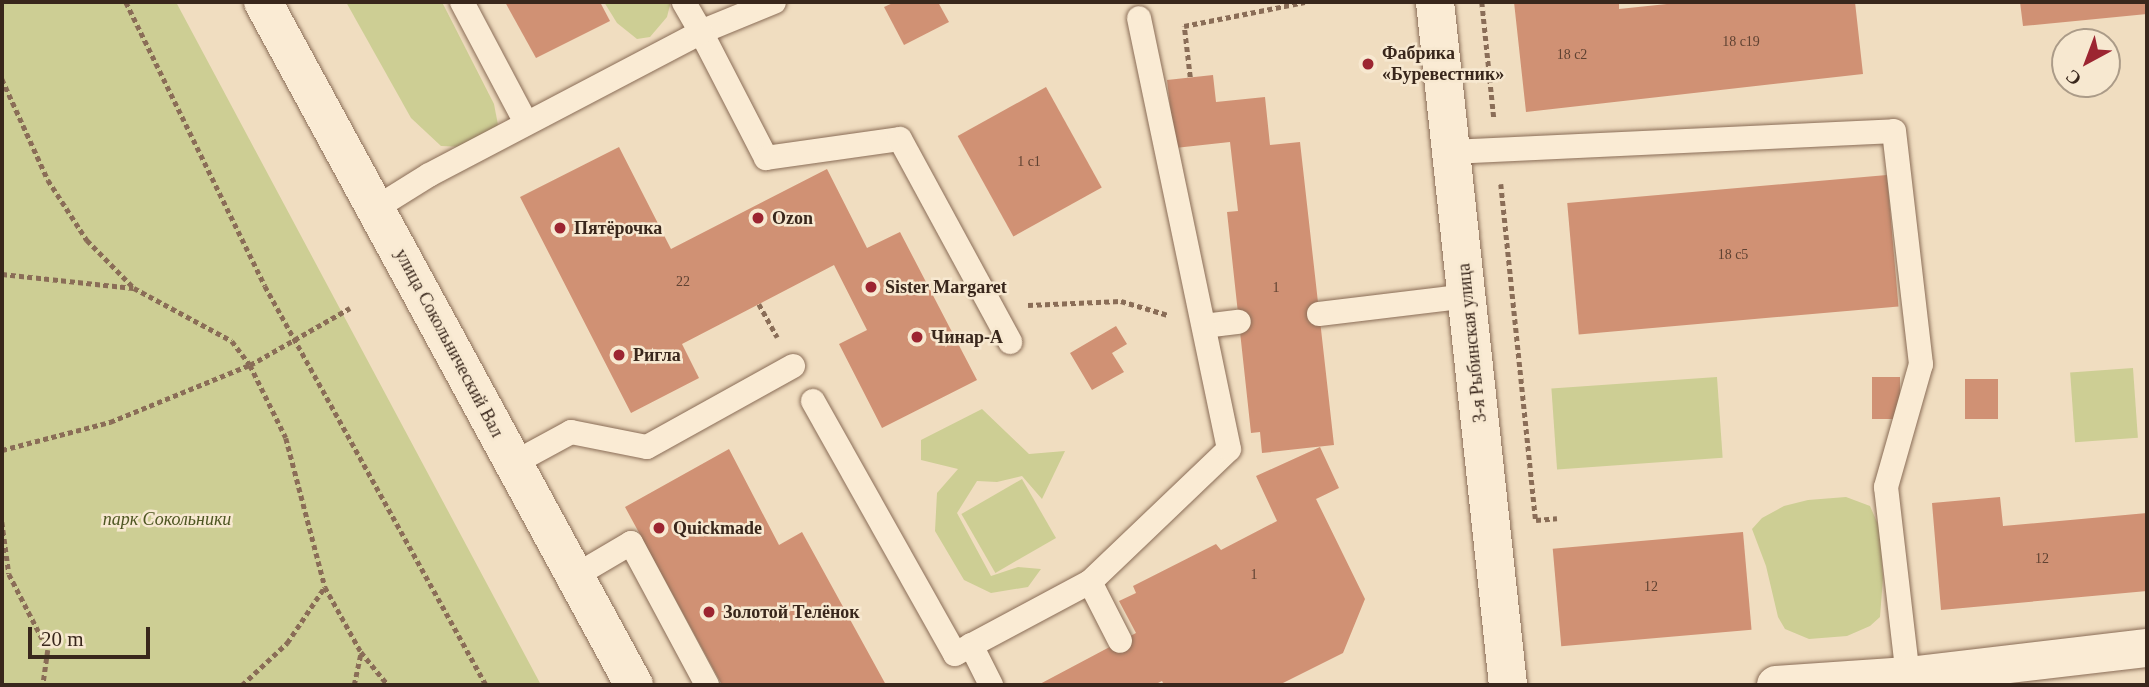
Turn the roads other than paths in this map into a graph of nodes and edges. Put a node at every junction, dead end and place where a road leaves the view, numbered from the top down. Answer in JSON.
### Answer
{"nodes":[{"id":1,"x":263,"y":2,"type":"edge"},
{"id":2,"x":462,"y":2,"type":"edge"},
{"id":3,"x":684,"y":2,"type":"edge"},
{"id":4,"x":774,"y":2,"type":"edge"},
{"id":5,"x":1436,"y":2,"type":"edge"},
{"id":6,"x":1139,"y":18,"type":"dead end"},
{"id":7,"x":701,"y":32,"type":"junction"},
{"id":8,"x":526,"y":124,"type":"junction"},
{"id":9,"x":1452,"y":152,"type":"junction"},
{"id":10,"x":376,"y":208,"type":"junction"},
{"id":11,"x":1468,"y":296,"type":"junction"},
{"id":12,"x":1319,"y":314,"type":"dead end"},
{"id":13,"x":1239,"y":322,"type":"dead end"},
{"id":14,"x":1204,"y":326,"type":"junction"},
{"id":15,"x":1010,"y":342,"type":"dead end"},
{"id":16,"x":793,"y":366,"type":"dead end"},
{"id":17,"x":813,"y":401,"type":"dead end"},
{"id":18,"x":514,"y":463,"type":"junction"},
{"id":19,"x":575,"y":576,"type":"junction"},
{"id":20,"x":1090,"y":582,"type":"junction"},
{"id":21,"x":1120,"y":641,"type":"dead end"},
{"id":22,"x":971,"y":645,"type":"junction"},
{"id":23,"x":2147,"y":648,"type":"edge"},
{"id":24,"x":1908,"y":676,"type":"junction"},
{"id":25,"x":634,"y":685,"type":"edge"},
{"id":26,"x":707,"y":685,"type":"edge"},
{"id":27,"x":991,"y":685,"type":"edge"},
{"id":28,"x":1508,"y":685,"type":"edge"},
{"id":29,"x":1776,"y":685,"type":"edge"}],
"edges":[{"from":1,"to":10,"type":"main road","name":"улица Сокольнический Вал"},
{"from":2,"to":8,"type":"lane"},
{"from":3,"to":7,"type":"lane"},
{"from":4,"to":7,"type":"lane"},
{"from":5,"to":9,"type":"main road","name":"3-я Рыбинская улица"},
{"from":6,"to":14,"type":"lane"},
{"from":7,"to":8,"type":"lane"},
{"from":7,"to":15,"type":"lane"},
{"from":8,"to":10,"type":"lane"},
{"from":9,"to":11,"type":"main road","name":"3-я Рыбинская улица"},
{"from":9,"to":24,"type":"lane"},
{"from":10,"to":18,"type":"main road","name":"улица Сокольнический Вал"},
{"from":11,"to":12,"type":"lane"},
{"from":11,"to":28,"type":"main road","name":"3-я Рыбинская улица"},
{"from":13,"to":14,"type":"lane"},
{"from":14,"to":20,"type":"lane"},
{"from":16,"to":18,"type":"lane"},
{"from":17,"to":22,"type":"lane"},
{"from":18,"to":19,"type":"main road","name":"улица Сокольнический Вал"},
{"from":19,"to":25,"type":"main road","name":"улица Сокольнический Вал"},
{"from":19,"to":26,"type":"lane"},
{"from":20,"to":21,"type":"lane"},
{"from":20,"to":22,"type":"lane"},
{"from":22,"to":27,"type":"lane"},
{"from":23,"to":24,"type":"main road"},
{"from":24,"to":29,"type":"main road"}]}
